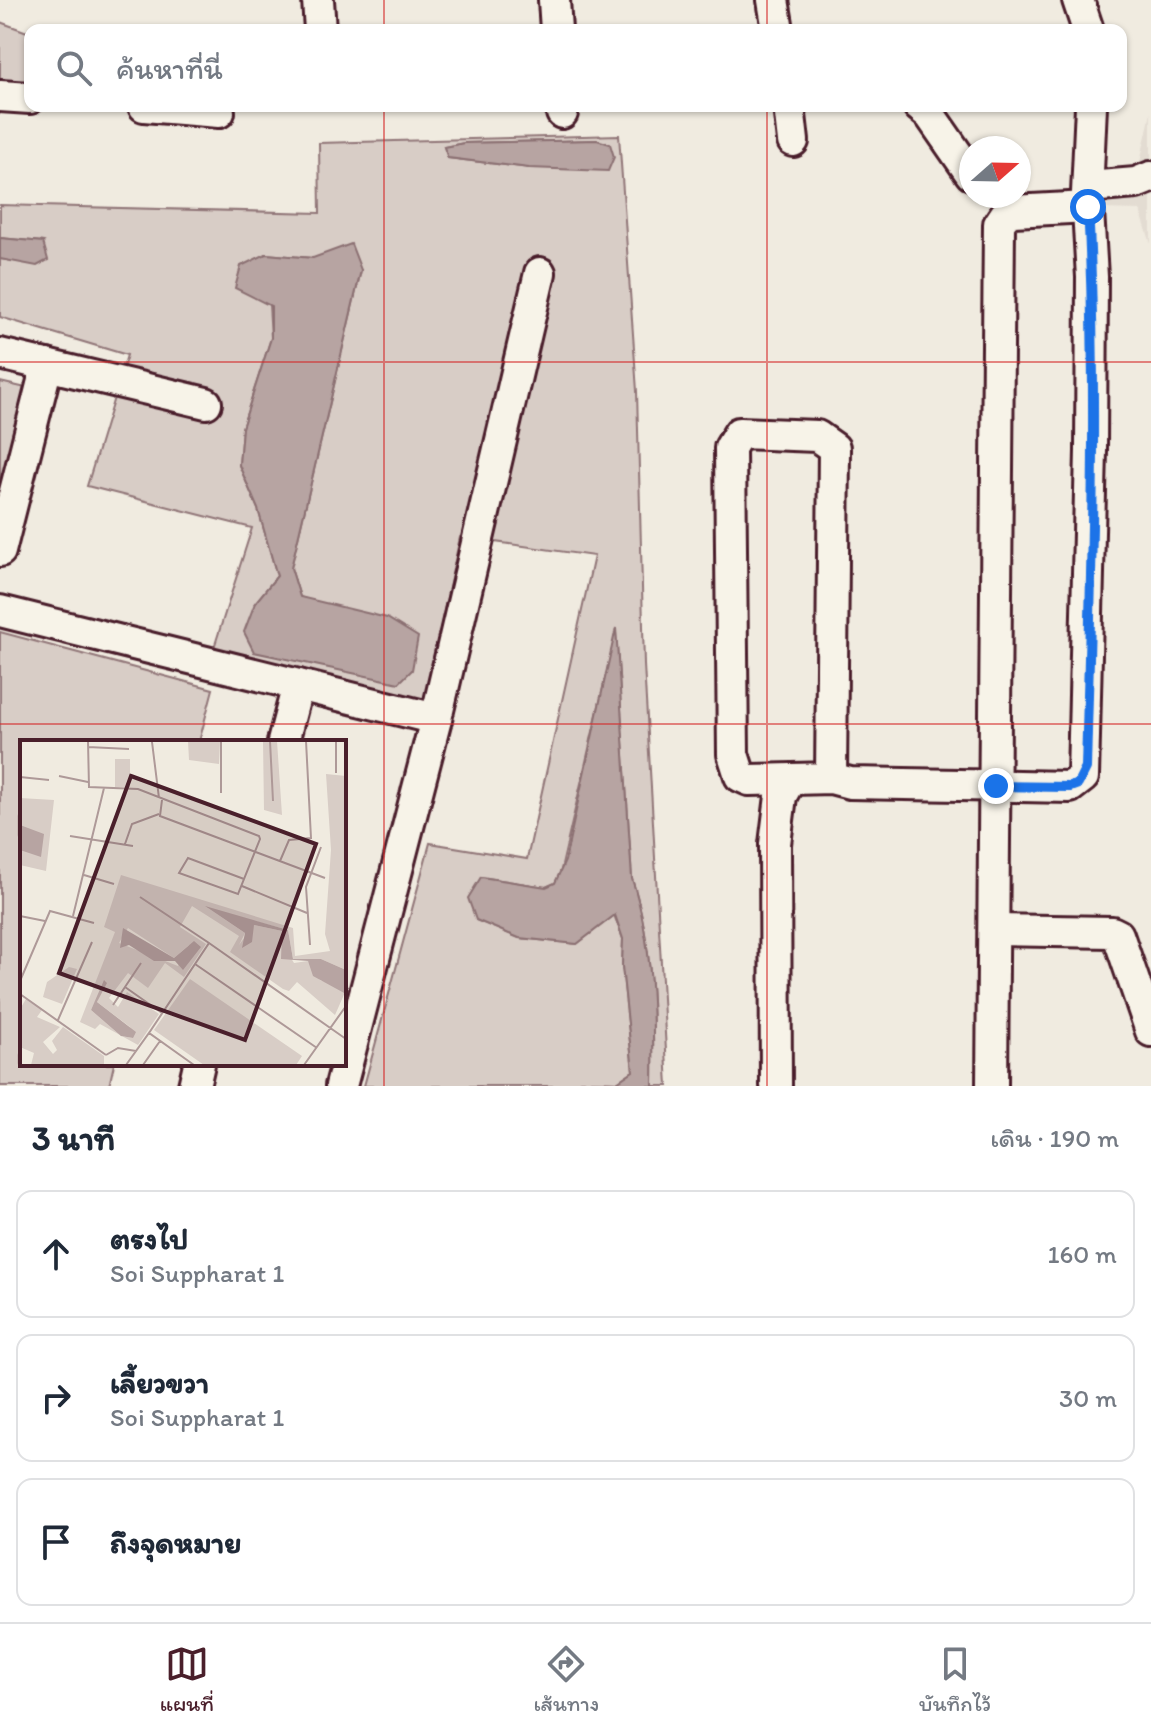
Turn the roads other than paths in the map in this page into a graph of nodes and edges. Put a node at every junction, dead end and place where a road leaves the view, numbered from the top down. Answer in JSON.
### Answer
{"nodes":[{"id":1,"x":318,"y":0,"type":"edge"},
{"id":2,"x":554,"y":0,"type":"edge"},
{"id":3,"x":773,"y":0,"type":"edge"},
{"id":4,"x":1078,"y":0,"type":"edge"},
{"id":5,"x":320,"y":24,"type":"edge"},
{"id":6,"x":556,"y":24,"type":"edge"},
{"id":7,"x":777,"y":24,"type":"edge"},
{"id":8,"x":1086,"y":24,"type":"edge"},
{"id":9,"x":0,"y":96,"type":"edge"},
{"id":10,"x":24,"y":98,"type":"edge"},
{"id":11,"x":790,"y":112,"type":"edge"},
{"id":12,"x":926,"y":112,"type":"edge"},
{"id":13,"x":1091,"y":112,"type":"edge"},
{"id":14,"x":793,"y":141,"type":"dead end"},
{"id":15,"x":959,"y":157,"type":"edge"},
{"id":16,"x":1151,"y":177,"type":"edge"},
{"id":17,"x":1088,"y":197,"type":"junction"},
{"id":18,"x":1031,"y":202,"type":"edge"},
{"id":19,"x":998,"y":208,"type":"edge"},
{"id":20,"x":540,"y":273,"type":"dead end"},
{"id":21,"x":0,"y":354,"type":"edge"},
{"id":22,"x":47,"y":365,"type":"junction"},
{"id":23,"x":206,"y":403,"type":"dead end"},
{"id":24,"x":0,"y":551,"type":"edge"},
{"id":25,"x":0,"y":611,"type":"edge"},
{"id":26,"x":298,"y":685,"type":"junction"},
{"id":27,"x":436,"y":719,"type":"junction"},
{"id":28,"x":284,"y":740,"type":"edge"},
{"id":29,"x":831,"y":778,"type":"junction"},
{"id":30,"x":790,"y":780,"type":"junction"},
{"id":31,"x":996,"y":786,"type":"junction"},
{"id":32,"x":994,"y":930,"type":"junction"},
{"id":33,"x":1151,"y":1031,"type":"edge"},
{"id":34,"x":199,"y":1066,"type":"edge"},
{"id":35,"x":194,"y":1086,"type":"edge"},
{"id":36,"x":341,"y":1086,"type":"edge"},
{"id":37,"x":776,"y":1086,"type":"edge"},
{"id":38,"x":992,"y":1086,"type":"edge"}],
"edges":[{"from":1,"to":5,"type":"street"},
{"from":2,"to":6,"type":"street"},
{"from":3,"to":7,"type":"street"},
{"from":4,"to":8,"type":"street"},
{"from":9,"to":10,"type":"street"},
{"from":11,"to":14,"type":"street"},
{"from":12,"to":15,"type":"street"},
{"from":13,"to":17,"type":"street"},
{"from":16,"to":17,"type":"street"},
{"from":17,"to":18,"type":"street"},
{"from":17,"to":31,"type":"street"},
{"from":19,"to":31,"type":"street"},
{"from":20,"to":27,"type":"street"},
{"from":21,"to":22,"type":"street"},
{"from":22,"to":23,"type":"street"},
{"from":22,"to":24,"type":"street"},
{"from":25,"to":26,"type":"street"},
{"from":26,"to":27,"type":"street"},
{"from":26,"to":28,"type":"street"},
{"from":27,"to":36,"type":"street"},
{"from":29,"to":30,"type":"street"},
{"from":29,"to":30,"type":"street"},
{"from":29,"to":31,"type":"street"},
{"from":30,"to":37,"type":"street"},
{"from":31,"to":32,"type":"street"},
{"from":32,"to":33,"type":"street"},
{"from":32,"to":38,"type":"street"},
{"from":34,"to":35,"type":"street"}]}
